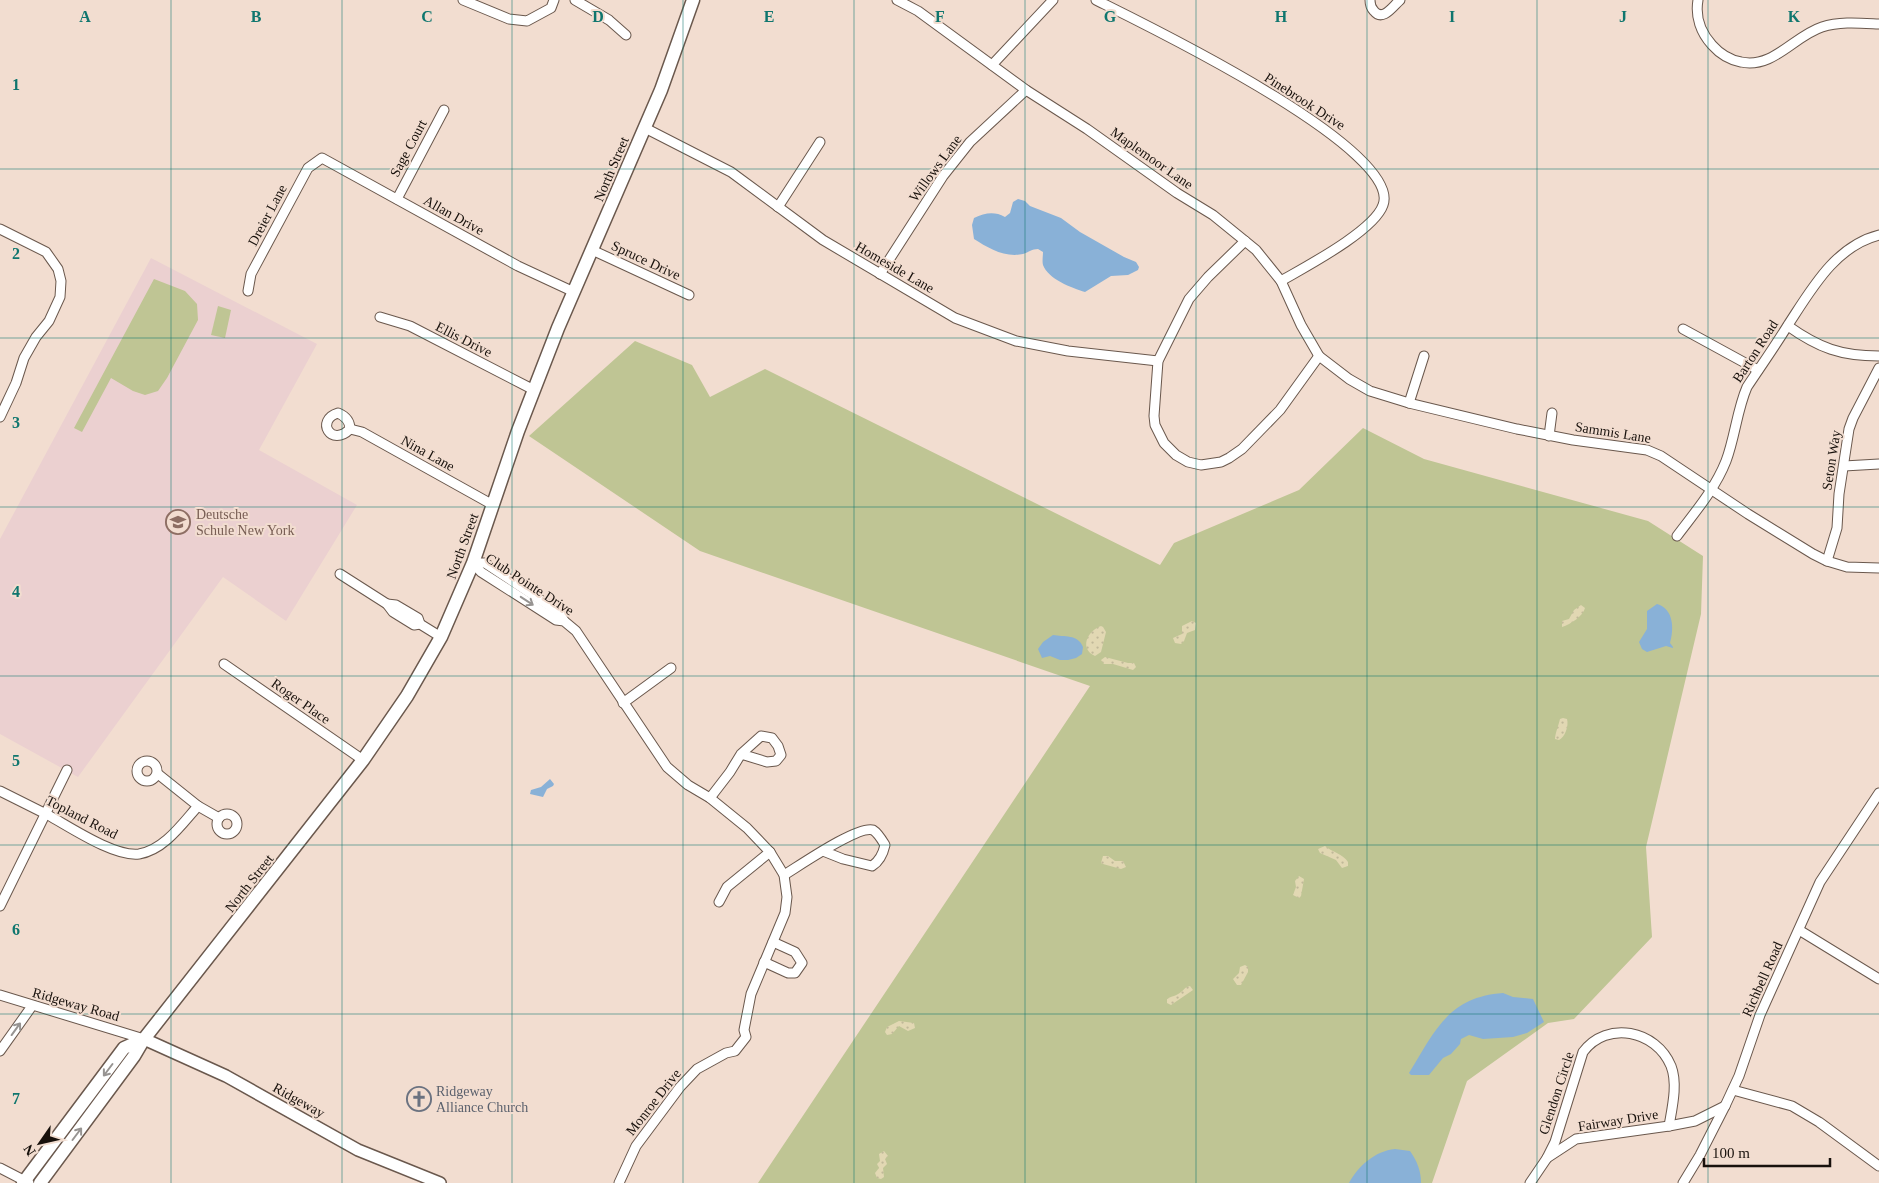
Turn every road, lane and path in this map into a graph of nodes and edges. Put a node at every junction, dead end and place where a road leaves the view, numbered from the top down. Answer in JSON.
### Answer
{"nodes":[{"id":1,"x":463,"y":0,"type":"edge"},
{"id":2,"x":554,"y":0,"type":"edge"},
{"id":3,"x":575,"y":0,"type":"edge"},
{"id":4,"x":693,"y":0,"type":"edge"},
{"id":5,"x":896,"y":0,"type":"edge"},
{"id":6,"x":1053,"y":0,"type":"edge"},
{"id":7,"x":1096,"y":0,"type":"edge"},
{"id":8,"x":1370,"y":0,"type":"edge"},
{"id":9,"x":1399,"y":0,"type":"edge"},
{"id":10,"x":1698,"y":0,"type":"edge"},
{"id":11,"x":1879,"y":24,"type":"edge"},
{"id":12,"x":626,"y":35,"type":"dead end"},
{"id":13,"x":992,"y":65,"type":"junction"},
{"id":14,"x":1026,"y":90,"type":"junction"},
{"id":15,"x":444,"y":110,"type":"dead end"},
{"id":16,"x":645,"y":128,"type":"junction"},
{"id":17,"x":820,"y":142,"type":"dead end"},
{"id":18,"x":322,"y":158,"type":"joint"},
{"id":19,"x":397,"y":199,"type":"junction"},
{"id":20,"x":778,"y":207,"type":"junction"},
{"id":21,"x":0,"y":229,"type":"edge"},
{"id":22,"x":1879,"y":235,"type":"edge"},
{"id":23,"x":1245,"y":241,"type":"junction"},
{"id":24,"x":592,"y":250,"type":"junction"},
{"id":25,"x":880,"y":274,"type":"junction"},
{"id":26,"x":1281,"y":281,"type":"junction"},
{"id":27,"x":248,"y":291,"type":"dead end"},
{"id":28,"x":574,"y":292,"type":"junction"},
{"id":29,"x":689,"y":295,"type":"dead end"},
{"id":30,"x":380,"y":317,"type":"dead end"},
{"id":31,"x":1788,"y":326,"type":"junction"},
{"id":32,"x":1684,"y":329,"type":"dead end"},
{"id":33,"x":1319,"y":356,"type":"junction"},
{"id":34,"x":1424,"y":356,"type":"dead end"},
{"id":35,"x":1879,"y":356,"type":"edge"},
{"id":36,"x":1158,"y":361,"type":"junction"},
{"id":37,"x":1879,"y":368,"type":"edge"},
{"id":38,"x":1758,"y":370,"type":"junction"},
{"id":39,"x":1349,"y":380,"type":"joint"},
{"id":40,"x":534,"y":390,"type":"junction"},
{"id":41,"x":1410,"y":403,"type":"junction"},
{"id":42,"x":1552,"y":413,"type":"dead end"},
{"id":43,"x":0,"y":417,"type":"edge"},
{"id":44,"x":350,"y":428,"type":"dead end"},
{"id":45,"x":1549,"y":436,"type":"junction"},
{"id":46,"x":1879,"y":464,"type":"edge"},
{"id":47,"x":1844,"y":466,"type":"junction"},
{"id":48,"x":1711,"y":489,"type":"junction"},
{"id":49,"x":493,"y":505,"type":"junction"},
{"id":50,"x":1677,"y":536,"type":"dead end"},
{"id":51,"x":1827,"y":562,"type":"junction"},
{"id":52,"x":473,"y":563,"type":"junction"},
{"id":53,"x":1879,"y":568,"type":"edge"},
{"id":54,"x":340,"y":574,"type":"dead end"},
{"id":55,"x":441,"y":637,"type":"junction"},
{"id":56,"x":224,"y":664,"type":"dead end"},
{"id":57,"x":671,"y":668,"type":"dead end"},
{"id":58,"x":623,"y":703,"type":"junction"},
{"id":59,"x":741,"y":754,"type":"dead end"},
{"id":60,"x":363,"y":760,"type":"junction"},
{"id":61,"x":67,"y":770,"type":"dead end"},
{"id":62,"x":158,"y":774,"type":"dead end"},
{"id":63,"x":0,"y":791,"type":"edge"},
{"id":64,"x":1879,"y":793,"type":"edge"},
{"id":65,"x":710,"y":798,"type":"junction"},
{"id":66,"x":198,"y":806,"type":"junction"},
{"id":67,"x":46,"y":814,"type":"junction"},
{"id":68,"x":219,"y":818,"type":"dead end"},
{"id":69,"x":823,"y":851,"type":"junction"},
{"id":70,"x":770,"y":852,"type":"junction"},
{"id":71,"x":784,"y":875,"type":"junction"},
{"id":72,"x":2,"y":900,"type":"edge"},
{"id":73,"x":719,"y":902,"type":"dead end"},
{"id":74,"x":1799,"y":930,"type":"junction"},
{"id":75,"x":773,"y":942,"type":"junction"},
{"id":76,"x":764,"y":962,"type":"junction"},
{"id":77,"x":1879,"y":979,"type":"edge"},
{"id":78,"x":0,"y":995,"type":"edge"},
{"id":79,"x":32,"y":1006,"type":"junction"},
{"id":80,"x":144,"y":1039,"type":"junction"},
{"id":81,"x":0,"y":1051,"type":"edge"},
{"id":82,"x":726,"y":1053,"type":"joint"},
{"id":83,"x":1733,"y":1090,"type":"junction"},
{"id":84,"x":1726,"y":1106,"type":"junction"},
{"id":85,"x":1561,"y":1124,"type":"junction"},
{"id":86,"x":1669,"y":1126,"type":"junction"},
{"id":87,"x":1576,"y":1139,"type":"junction"},
{"id":88,"x":1547,"y":1158,"type":"junction"},
{"id":89,"x":1879,"y":1166,"type":"edge"},
{"id":90,"x":0,"y":1168,"type":"edge"},
{"id":91,"x":26,"y":1182,"type":"edge"},
{"id":92,"x":40,"y":1183,"type":"edge"},
{"id":93,"x":440,"y":1183,"type":"edge"},
{"id":94,"x":619,"y":1183,"type":"edge"},
{"id":95,"x":1530,"y":1183,"type":"edge"},
{"id":96,"x":1683,"y":1183,"type":"edge"}],
"edges":[{"from":1,"to":2,"type":"street"},
{"from":3,"to":12,"type":"street"},
{"from":4,"to":16,"type":"main road","name":"North Street"},
{"from":5,"to":13,"type":"street","name":"Maplemoor Lane"},
{"from":6,"to":13,"type":"street"},
{"from":7,"to":26,"type":"street","name":"Pinebrook Drive"},
{"from":8,"to":9,"type":"street"},
{"from":10,"to":11,"type":"street"},
{"from":13,"to":14,"type":"street","name":"Maplemoor Lane"},
{"from":14,"to":23,"type":"street","name":"Maplemoor Lane"},
{"from":14,"to":25,"type":"street","name":"Willows Lane"},
{"from":15,"to":19,"type":"street","name":"Sage Court"},
{"from":16,"to":20,"type":"street","name":"Homeside Lane"},
{"from":16,"to":24,"type":"main road","name":"North Street"},
{"from":17,"to":20,"type":"street"},
{"from":18,"to":19,"type":"street","name":"Allan Drive"},
{"from":18,"to":27,"type":"street","name":"Dreier Lane"},
{"from":19,"to":28,"type":"street","name":"Allan Drive"},
{"from":20,"to":25,"type":"street","name":"Homeside Lane"},
{"from":21,"to":43,"type":"street"},
{"from":22,"to":31,"type":"street","name":"Barton Road"},
{"from":23,"to":26,"type":"street","name":"Maplemoor Lane"},
{"from":23,"to":36,"type":"street"},
{"from":24,"to":28,"type":"main road","name":"North Street"},
{"from":24,"to":29,"type":"street","name":"Spruce Drive"},
{"from":25,"to":36,"type":"street","name":"Homeside Lane"},
{"from":26,"to":33,"type":"street","name":"Maplemoor Lane"},
{"from":28,"to":40,"type":"main road","name":"North Street"},
{"from":30,"to":40,"type":"street","name":"Ellis Drive"},
{"from":31,"to":35,"type":"street"},
{"from":31,"to":38,"type":"street","name":"Barton Road"},
{"from":32,"to":38,"type":"street"},
{"from":33,"to":36,"type":"street"},
{"from":33,"to":39,"type":"street","name":"Maplemoor Lane"},
{"from":34,"to":41,"type":"street"},
{"from":37,"to":47,"type":"street","name":"Seton Way"},
{"from":38,"to":48,"type":"street","name":"Barton Road"},
{"from":39,"to":41,"type":"street","name":"Sammis Lane"},
{"from":40,"to":49,"type":"main road","name":"North Street"},
{"from":41,"to":45,"type":"street","name":"Sammis Lane"},
{"from":42,"to":45,"type":"street"},
{"from":44,"to":49,"type":"street","name":"Nina Lane"},
{"from":45,"to":48,"type":"street","name":"Sammis Lane"},
{"from":46,"to":47,"type":"street"},
{"from":47,"to":51,"type":"street","name":"Seton Way"},
{"from":48,"to":50,"type":"street","name":"Barton Road"},
{"from":48,"to":51,"type":"street","name":"Sammis Lane"},
{"from":49,"to":52,"type":"main road","name":"North Street"},
{"from":51,"to":53,"type":"street","name":"Sammis Lane"},
{"from":52,"to":55,"type":"main road","name":"North Street"},
{"from":52,"to":58,"type":"street","name":"Club Pointe Drive"},
{"from":54,"to":55,"type":"street"},
{"from":55,"to":60,"type":"main road","name":"North Street"},
{"from":56,"to":60,"type":"street","name":"Roger Place"},
{"from":57,"to":58,"type":"street"},
{"from":58,"to":65,"type":"street","name":"Club Pointe Drive"},
{"from":59,"to":65,"type":"street"},
{"from":60,"to":80,"type":"main road","name":"North Street"},
{"from":61,"to":67,"type":"street"},
{"from":62,"to":66,"type":"street"},
{"from":63,"to":67,"type":"street","name":"Topland Road"},
{"from":64,"to":74,"type":"street","name":"Richbell Road"},
{"from":65,"to":70,"type":"street","name":"Club Pointe Drive"},
{"from":66,"to":67,"type":"street","name":"Topland Road"},
{"from":66,"to":68,"type":"street"},
{"from":67,"to":72,"type":"street"},
{"from":69,"to":69,"type":"street"},
{"from":69,"to":71,"type":"street"},
{"from":70,"to":71,"type":"street","name":"Club Pointe Drive"},
{"from":70,"to":73,"type":"street"},
{"from":71,"to":75,"type":"street","name":"Club Pointe Drive"},
{"from":74,"to":77,"type":"street"},
{"from":74,"to":83,"type":"street","name":"Richbell Road"},
{"from":75,"to":76,"type":"street","name":"Club Pointe Drive"},
{"from":75,"to":76,"type":"street"},
{"from":76,"to":82,"type":"street","name":"Club Pointe Drive"},
{"from":78,"to":79,"type":"street","name":"Ridgeway Road"},
{"from":79,"to":80,"type":"street","name":"Ridgeway Road"},
{"from":81,"to":79,"type":"street","one_way":true},
{"from":80,"to":91,"type":"main road","name":"North Street","one_way":true},
{"from":92,"to":80,"type":"main road","name":"North Street","one_way":true},
{"from":80,"to":93,"type":"street","name":"Ridgeway"},
{"from":82,"to":94,"type":"street","name":"Monroe Drive"},
{"from":83,"to":84,"type":"street","name":"Richbell Road"},
{"from":83,"to":89,"type":"street"},
{"from":84,"to":86,"type":"street","name":"Fairway Drive"},
{"from":84,"to":96,"type":"street","name":"Richbell Road"},
{"from":85,"to":86,"type":"street","name":"Glendon Circle"},
{"from":85,"to":87,"type":"street"},
{"from":85,"to":88,"type":"street","name":"Glendon Circle"},
{"from":86,"to":87,"type":"street","name":"Fairway Drive"},
{"from":87,"to":88,"type":"street","name":"Fairway Drive"},
{"from":88,"to":95,"type":"street","name":"Fairway Drive"},
{"from":90,"to":91,"type":"street"}]}
